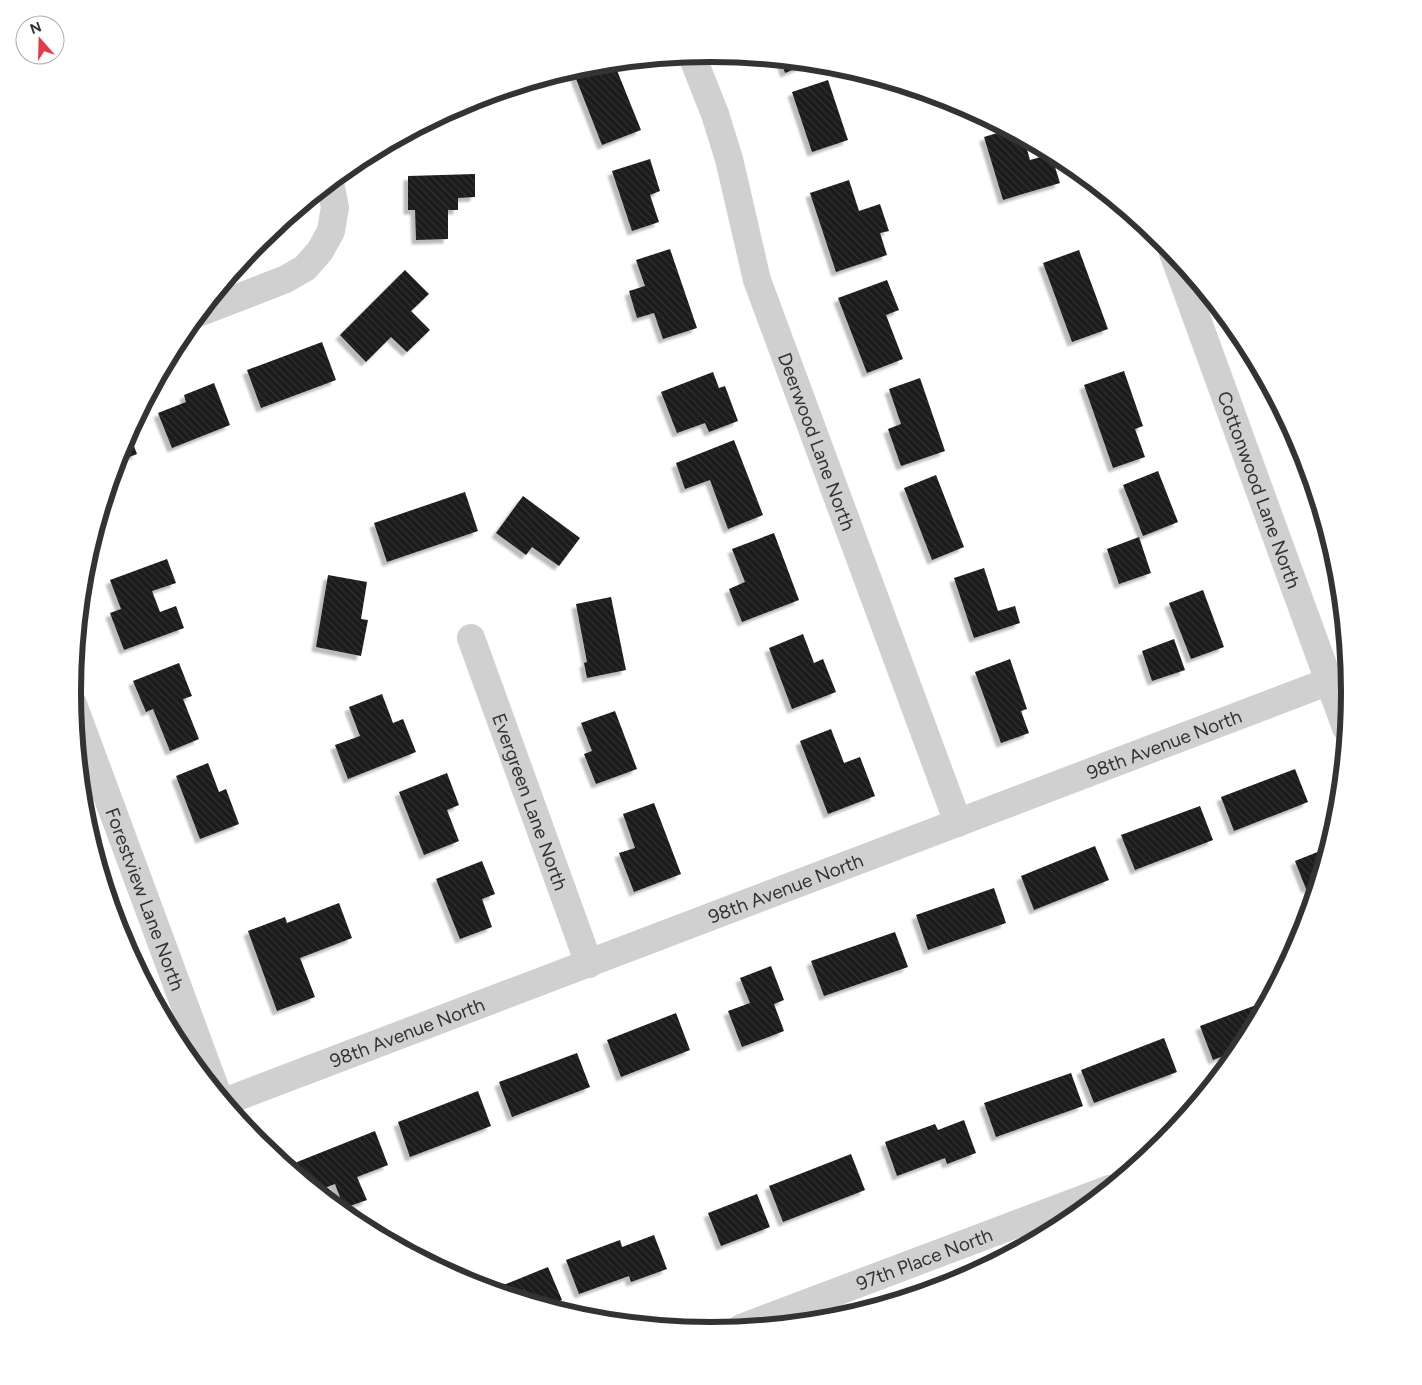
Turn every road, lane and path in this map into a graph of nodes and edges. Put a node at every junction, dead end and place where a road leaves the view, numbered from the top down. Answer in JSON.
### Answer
{"nodes":[{"id":1,"x":695,"y":63,"type":"edge"},
{"id":2,"x":331,"y":190,"type":"edge"},
{"id":3,"x":1181,"y":272,"type":"edge"},
{"id":4,"x":212,"y":308,"type":"edge"},
{"id":5,"x":471,"y":638,"type":"dead end"},
{"id":6,"x":1338,"y":677,"type":"edge"},
{"id":7,"x":1341,"y":696,"type":"edge"},
{"id":8,"x":84,"y":750,"type":"edge"},
{"id":9,"x":91,"y":782,"type":"edge"},
{"id":10,"x":958,"y":823,"type":"junction"},
{"id":11,"x":589,"y":964,"type":"junction"},
{"id":12,"x":209,"y":1073,"type":"edge"},
{"id":13,"x":230,"y":1100,"type":"edge"},
{"id":14,"x":1089,"y":1196,"type":"edge"},
{"id":15,"x":762,"y":1320,"type":"edge"}],
"edges":[{"from":1,"to":10,"type":"street","name":"Deerwood Lane North"},
{"from":2,"to":4,"type":"street"},
{"from":3,"to":6,"type":"street","name":"Cottonwood Lane North"},
{"from":5,"to":11,"type":"street","name":"Evergreen Lane North"},
{"from":6,"to":7,"type":"street","name":"Cottonwood Lane North"},
{"from":6,"to":10,"type":"street","name":"98th Avenue North"},
{"from":8,"to":9,"type":"street","name":"Forestview Lane North"},
{"from":9,"to":12,"type":"street","name":"Forestview Lane North"},
{"from":10,"to":11,"type":"street","name":"98th Avenue North"},
{"from":11,"to":13,"type":"street","name":"98th Avenue North"},
{"from":14,"to":15,"type":"street","name":"97th Place North"}]}
